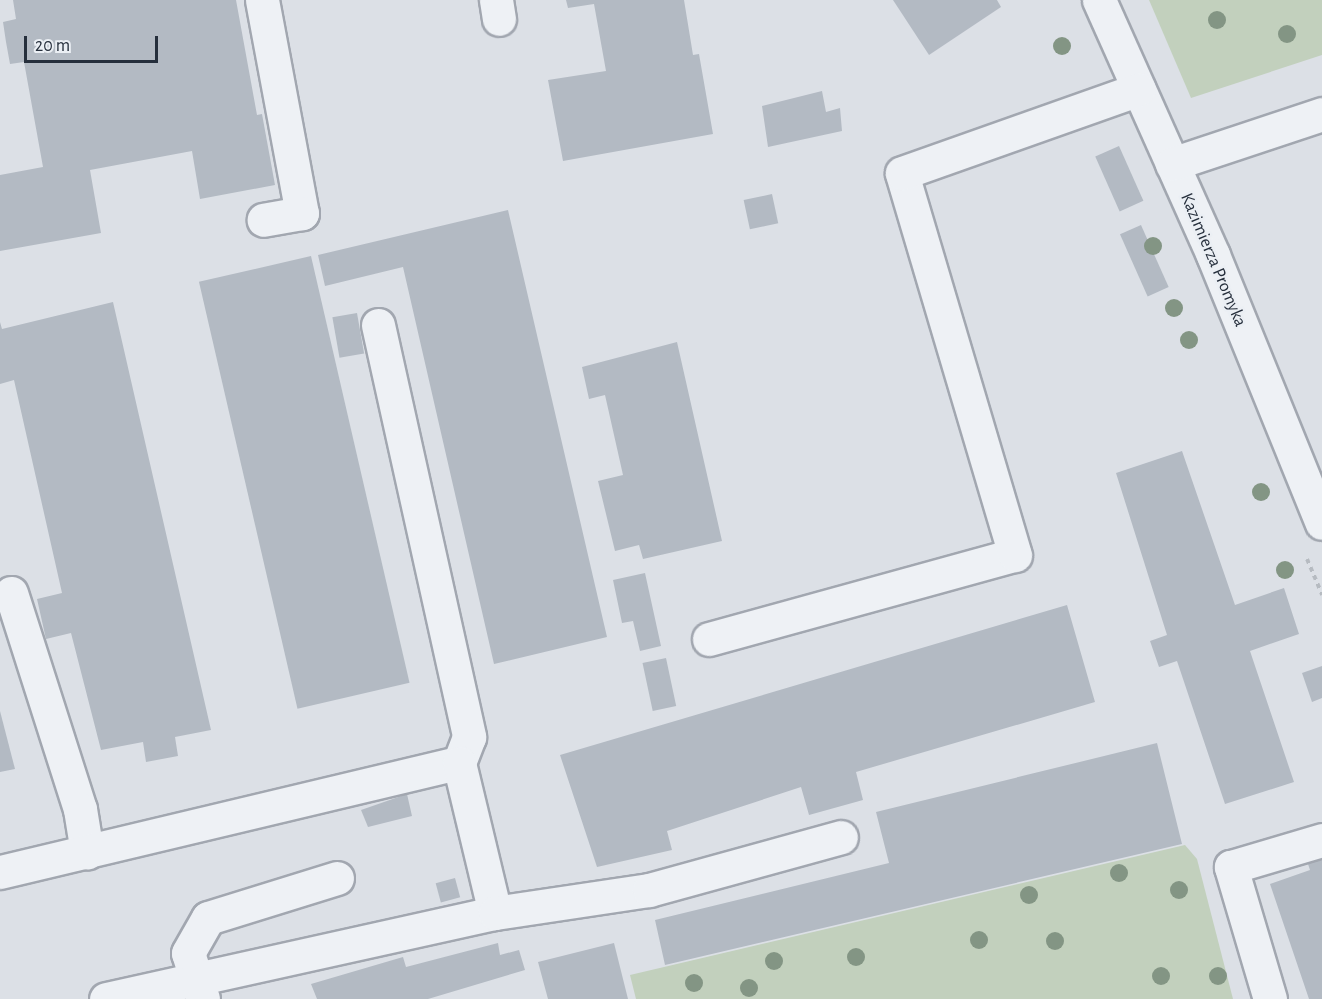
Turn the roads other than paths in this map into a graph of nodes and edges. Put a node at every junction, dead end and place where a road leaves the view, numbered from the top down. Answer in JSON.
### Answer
{"nodes":[{"id":1,"x":262,"y":0,"type":"edge"},
{"id":2,"x":1099,"y":0,"type":"edge"},
{"id":3,"x":1139,"y":89,"type":"junction"},
{"id":4,"x":1322,"y":114,"type":"edge"},
{"id":5,"x":1172,"y":164,"type":"junction"},
{"id":6,"x":264,"y":220,"type":"dead end"},
{"id":7,"x":378,"y":325,"type":"dead end"},
{"id":8,"x":1322,"y":523,"type":"edge"},
{"id":9,"x":11,"y":593,"type":"dead end"},
{"id":10,"x":709,"y":639,"type":"dead end"},
{"id":11,"x":459,"y":763,"type":"junction"},
{"id":12,"x":841,"y":837,"type":"dead end"},
{"id":13,"x":1322,"y":840,"type":"edge"},
{"id":14,"x":87,"y":852,"type":"junction"},
{"id":15,"x":0,"y":872,"type":"edge"},
{"id":16,"x":337,"y":878,"type":"dead end"},
{"id":17,"x":495,"y":913,"type":"junction"},
{"id":18,"x":200,"y":989,"type":"edge"},
{"id":19,"x":106,"y":999,"type":"edge"},
{"id":20,"x":1270,"y":999,"type":"edge"}],
"edges":[{"from":1,"to":6,"type":"street"},
{"from":2,"to":3,"type":"street","name":"Kazimierza Promyka"},
{"from":3,"to":5,"type":"street","name":"Kazimierza Promyka"},
{"from":3,"to":10,"type":"street"},
{"from":4,"to":5,"type":"street"},
{"from":5,"to":8,"type":"street","name":"Kazimierza Promyka"},
{"from":7,"to":11,"type":"street"},
{"from":9,"to":14,"type":"street"},
{"from":11,"to":14,"type":"street"},
{"from":11,"to":17,"type":"street"},
{"from":12,"to":17,"type":"street"},
{"from":13,"to":20,"type":"street"},
{"from":14,"to":15,"type":"street"},
{"from":16,"to":18,"type":"street"},
{"from":17,"to":18,"type":"street"},
{"from":18,"to":19,"type":"street"}]}
